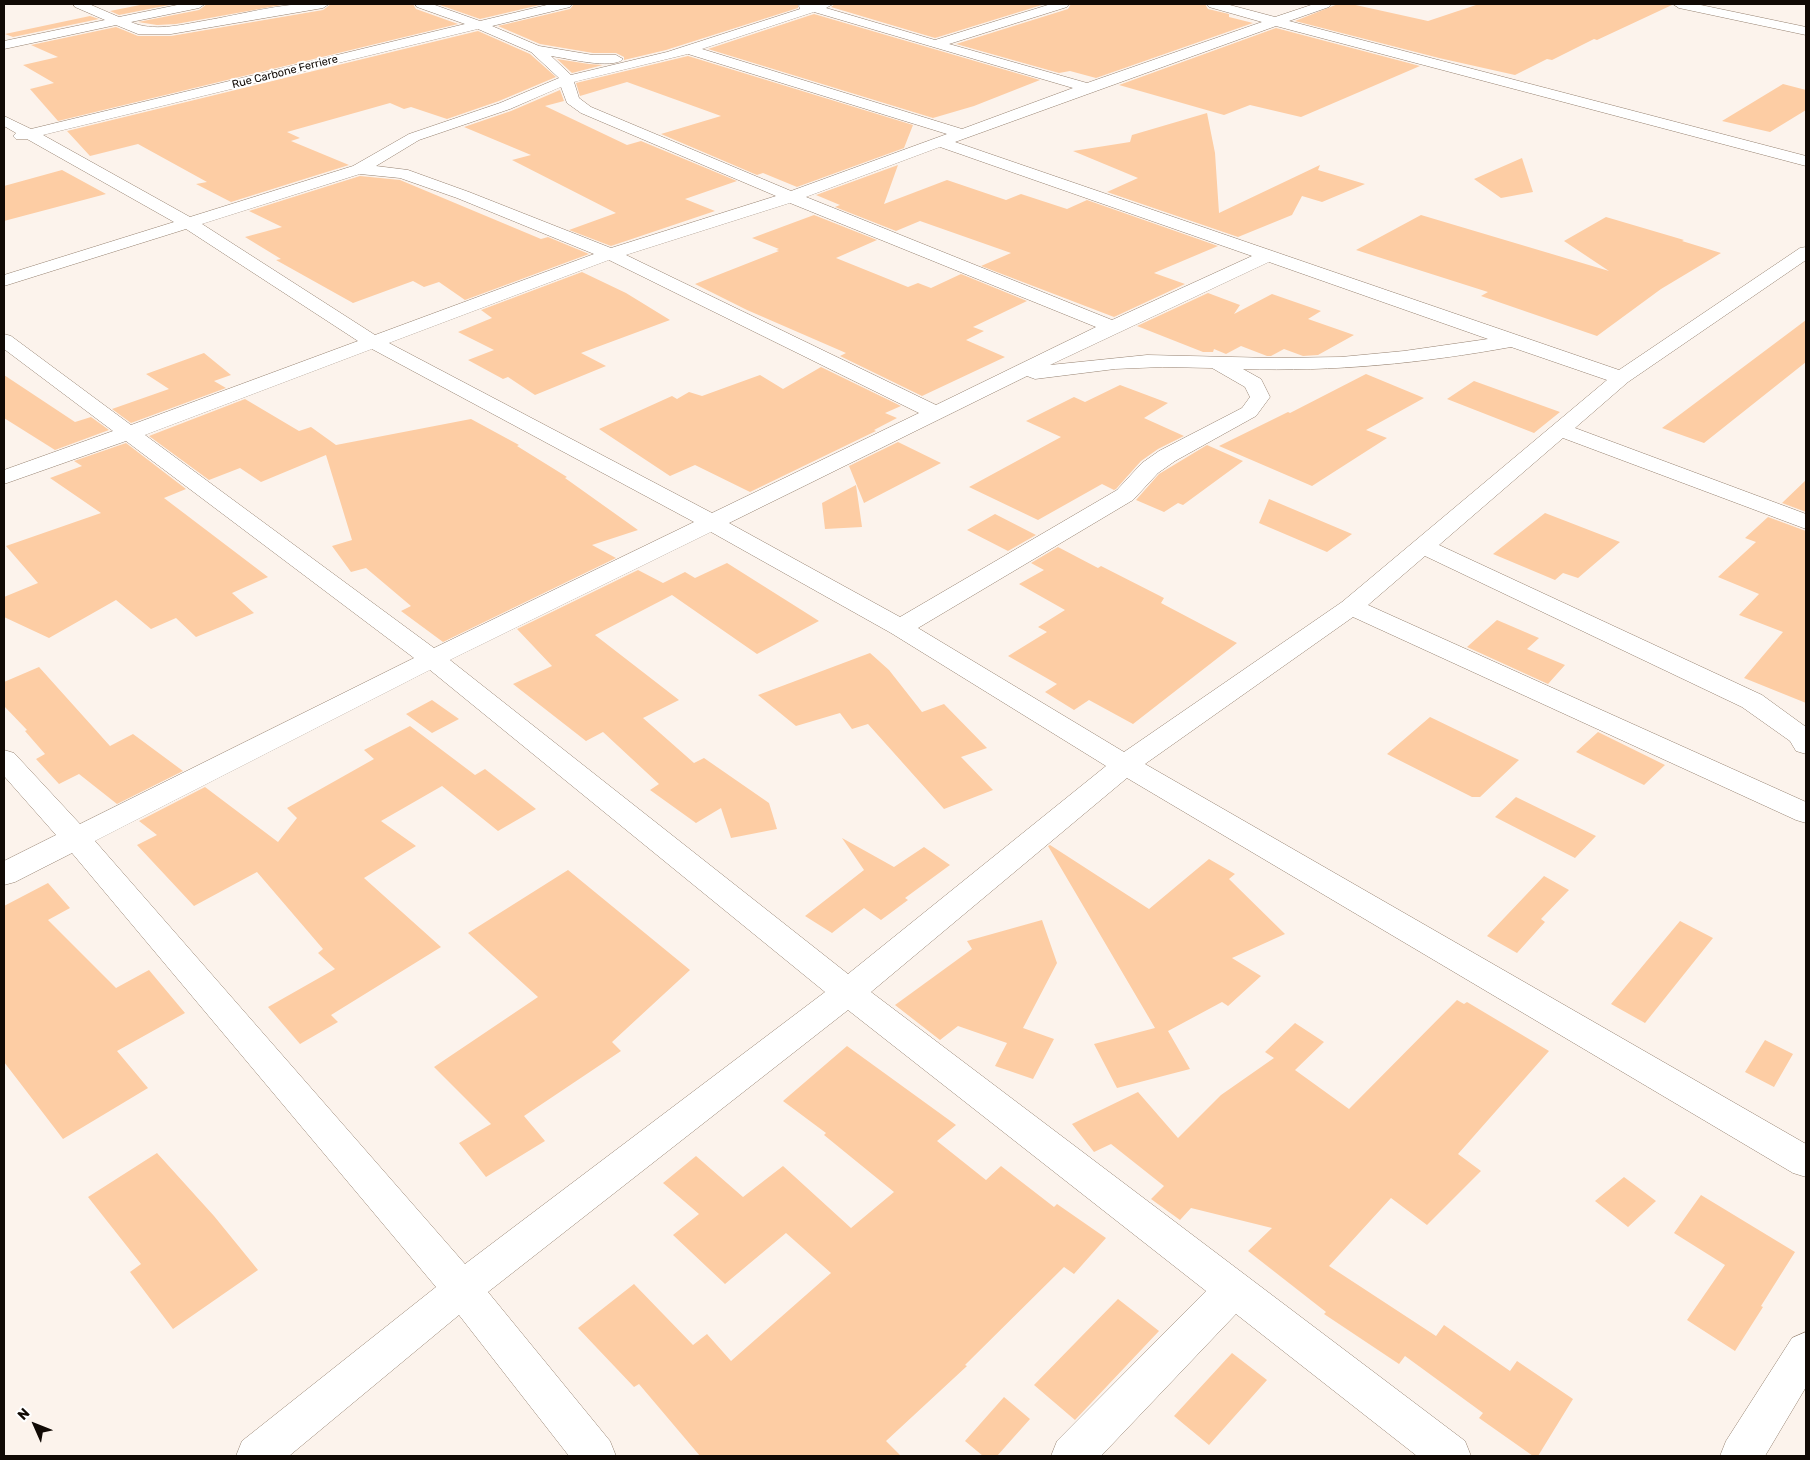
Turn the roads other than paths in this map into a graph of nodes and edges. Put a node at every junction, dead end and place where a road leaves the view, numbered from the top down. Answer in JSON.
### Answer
{"nodes":[{"id":1,"x":79,"y":4,"type":"edge"},
{"id":2,"x":198,"y":4,"type":"edge"},
{"id":3,"x":323,"y":4,"type":"edge"},
{"id":4,"x":421,"y":4,"type":"edge"},
{"id":5,"x":566,"y":4,"type":"edge"},
{"id":6,"x":827,"y":4,"type":"edge"},
{"id":7,"x":1063,"y":4,"type":"edge"},
{"id":8,"x":1213,"y":4,"type":"edge"},
{"id":9,"x":1325,"y":4,"type":"edge"},
{"id":10,"x":1679,"y":4,"type":"edge"},
{"id":11,"x":805,"y":6,"type":"edge"},
{"id":12,"x":245,"y":18,"type":"junction"},
{"id":13,"x":117,"y":21,"type":"junction"},
{"id":14,"x":1277,"y":22,"type":"junction"},
{"id":15,"x":479,"y":25,"type":"junction"},
{"id":16,"x":1806,"y":31,"type":"edge"},
{"id":17,"x":203,"y":37,"type":"dead end"},
{"id":18,"x":935,"y":44,"type":"junction"},
{"id":19,"x":4,"y":45,"type":"edge"},
{"id":20,"x":536,"y":49,"type":"junction"},
{"id":21,"x":687,"y":49,"type":"junction"},
{"id":22,"x":671,"y":55,"type":"junction"},
{"id":23,"x":567,"y":80,"type":"junction"},
{"id":24,"x":1087,"y":88,"type":"junction"},
{"id":25,"x":4,"y":120,"type":"edge"},
{"id":26,"x":962,"y":134,"type":"junction"},
{"id":27,"x":28,"y":135,"type":"junction"},
{"id":28,"x":4,"y":141,"type":"edge"},
{"id":29,"x":940,"y":142,"type":"junction"},
{"id":30,"x":1806,"y":161,"type":"edge"},
{"id":31,"x":358,"y":169,"type":"junction"},
{"id":32,"x":791,"y":197,"type":"junction"},
{"id":33,"x":187,"y":222,"type":"junction"},
{"id":34,"x":1806,"y":252,"type":"edge"},
{"id":35,"x":610,"y":254,"type":"junction"},
{"id":36,"x":1267,"y":256,"type":"junction"},
{"id":37,"x":4,"y":281,"type":"edge"},
{"id":38,"x":1112,"y":327,"type":"junction"},
{"id":39,"x":4,"y":340,"type":"edge"},
{"id":40,"x":1512,"y":340,"type":"junction"},
{"id":41,"x":373,"y":342,"type":"junction"},
{"id":42,"x":1216,"y":363,"type":"junction"},
{"id":43,"x":1014,"y":376,"type":"junction"},
{"id":44,"x":1621,"y":378,"type":"junction"},
{"id":45,"x":936,"y":414,"type":"junction"},
{"id":46,"x":1560,"y":430,"type":"junction"},
{"id":47,"x":129,"y":433,"type":"junction"},
{"id":48,"x":4,"y":477,"type":"edge"},
{"id":49,"x":1806,"y":522,"type":"edge"},
{"id":50,"x":713,"y":523,"type":"junction"},
{"id":51,"x":1422,"y":546,"type":"junction"},
{"id":52,"x":1351,"y":607,"type":"junction"},
{"id":53,"x":900,"y":628,"type":"junction"},
{"id":54,"x":432,"y":659,"type":"junction"},
{"id":55,"x":1806,"y":744,"type":"edge"},
{"id":56,"x":4,"y":759,"type":"edge"},
{"id":57,"x":1125,"y":765,"type":"junction"},
{"id":58,"x":1806,"y":813,"type":"edge"},
{"id":59,"x":76,"y":838,"type":"junction"},
{"id":60,"x":4,"y":874,"type":"edge"},
{"id":61,"x":848,"y":992,"type":"junction"},
{"id":62,"x":1806,"y":1162,"type":"edge"},
{"id":63,"x":462,"y":1289,"type":"junction"},
{"id":64,"x":1234,"y":1289,"type":"junction"},
{"id":65,"x":1806,"y":1351,"type":"edge"},
{"id":66,"x":257,"y":1456,"type":"edge"},
{"id":67,"x":595,"y":1456,"type":"edge"},
{"id":68,"x":1072,"y":1456,"type":"edge"},
{"id":69,"x":1450,"y":1456,"type":"edge"},
{"id":70,"x":1741,"y":1456,"type":"edge"}],
"edges":[{"from":1,"to":13,"type":"street"},
{"from":2,"to":13,"type":"street"},
{"from":3,"to":12,"type":"street"},
{"from":4,"to":15,"type":"street"},
{"from":5,"to":15,"type":"street","name":"Rue Carbone Ferriere"},
{"from":6,"to":11,"type":"street"},
{"from":7,"to":18,"type":"street"},
{"from":8,"to":14,"type":"street"},
{"from":9,"to":14,"type":"street"},
{"from":10,"to":16,"type":"street"},
{"from":11,"to":18,"type":"street"},
{"from":11,"to":21,"type":"street"},
{"from":12,"to":13,"type":"street"},
{"from":12,"to":17,"type":"street"},
{"from":13,"to":19,"type":"street"},
{"from":14,"to":24,"type":"street"},
{"from":14,"to":30,"type":"street"},
{"from":15,"to":20,"type":"street"},
{"from":15,"to":27,"type":"street","name":"Rue Carbone Ferriere"},
{"from":18,"to":24,"type":"street"},
{"from":20,"to":22,"type":"street"},
{"from":20,"to":23,"type":"street"},
{"from":21,"to":22,"type":"street"},
{"from":21,"to":26,"type":"street"},
{"from":22,"to":23,"type":"street"},
{"from":23,"to":31,"type":"street"},
{"from":23,"to":32,"type":"street"},
{"from":24,"to":26,"type":"street"},
{"from":25,"to":27,"type":"street"},
{"from":26,"to":29,"type":"street"},
{"from":27,"to":28,"type":"street","name":"Rue Carbone Ferriere"},
{"from":27,"to":33,"type":"street"},
{"from":29,"to":32,"type":"street"},
{"from":29,"to":36,"type":"street"},
{"from":31,"to":33,"type":"street"},
{"from":31,"to":35,"type":"street"},
{"from":32,"to":35,"type":"street"},
{"from":32,"to":38,"type":"street"},
{"from":33,"to":37,"type":"street"},
{"from":33,"to":41,"type":"street"},
{"from":34,"to":44,"type":"street"},
{"from":35,"to":41,"type":"street"},
{"from":35,"to":45,"type":"street"},
{"from":36,"to":38,"type":"street"},
{"from":36,"to":40,"type":"street"},
{"from":38,"to":43,"type":"street"},
{"from":39,"to":47,"type":"street"},
{"from":40,"to":42,"type":"street"},
{"from":40,"to":44,"type":"street"},
{"from":41,"to":47,"type":"street"},
{"from":41,"to":50,"type":"street"},
{"from":42,"to":43,"type":"street"},
{"from":42,"to":53,"type":"street"},
{"from":43,"to":45,"type":"street"},
{"from":44,"to":46,"type":"street"},
{"from":45,"to":50,"type":"street"},
{"from":46,"to":49,"type":"street"},
{"from":46,"to":51,"type":"street"},
{"from":47,"to":48,"type":"street"},
{"from":47,"to":54,"type":"street"},
{"from":50,"to":53,"type":"street"},
{"from":50,"to":54,"type":"street"},
{"from":51,"to":52,"type":"street"},
{"from":51,"to":55,"type":"street"},
{"from":52,"to":57,"type":"street"},
{"from":52,"to":58,"type":"street"},
{"from":53,"to":57,"type":"street"},
{"from":54,"to":59,"type":"street"},
{"from":54,"to":61,"type":"street"},
{"from":56,"to":59,"type":"street"},
{"from":57,"to":61,"type":"street"},
{"from":57,"to":62,"type":"street"},
{"from":59,"to":60,"type":"street"},
{"from":59,"to":63,"type":"street"},
{"from":61,"to":63,"type":"street"},
{"from":61,"to":64,"type":"street"},
{"from":63,"to":66,"type":"street"},
{"from":63,"to":67,"type":"street"},
{"from":64,"to":68,"type":"street"},
{"from":64,"to":69,"type":"street"},
{"from":65,"to":70,"type":"street"}]}
